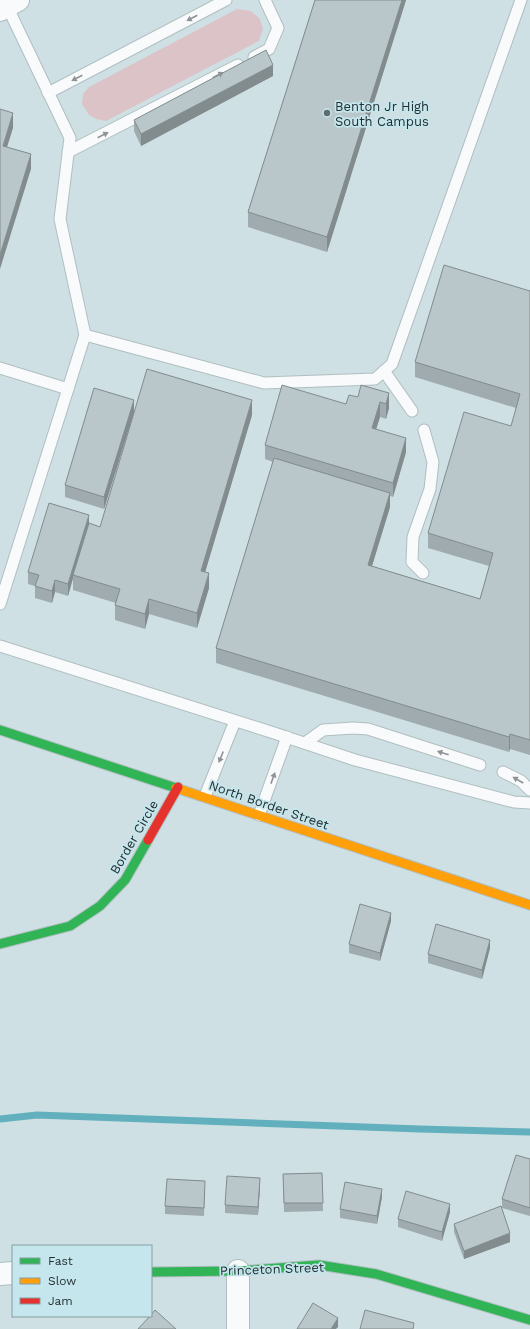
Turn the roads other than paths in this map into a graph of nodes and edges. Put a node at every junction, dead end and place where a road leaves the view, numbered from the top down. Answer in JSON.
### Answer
{"nodes":[{"id":1,"x":226,"y":0,"type":"edge"},
{"id":2,"x":265,"y":0,"type":"edge"},
{"id":3,"x":521,"y":0,"type":"edge"},
{"id":4,"x":8,"y":5,"type":"edge"},
{"id":5,"x":48,"y":93,"type":"junction"},
{"id":6,"x":68,"y":152,"type":"junction"},
{"id":7,"x":85,"y":335,"type":"junction"},
{"id":8,"x":0,"y":368,"type":"edge"},
{"id":9,"x":384,"y":371,"type":"junction"},
{"id":10,"x":68,"y":389,"type":"junction"},
{"id":11,"x":412,"y":411,"type":"dead end"},
{"id":12,"x":424,"y":430,"type":"dead end"},
{"id":13,"x":423,"y":573,"type":"dead end"},
{"id":14,"x":0,"y":604,"type":"edge"},
{"id":15,"x":0,"y":646,"type":"edge"},
{"id":16,"x":235,"y":721,"type":"junction"},
{"id":17,"x":0,"y":730,"type":"edge"},
{"id":18,"x":287,"y":737,"type":"junction"},
{"id":19,"x":305,"y":743,"type":"junction"},
{"id":20,"x":480,"y":766,"type":"dead end"},
{"id":21,"x":503,"y":772,"type":"dead end"},
{"id":22,"x":178,"y":787,"type":"junction"},
{"id":23,"x":530,"y":790,"type":"edge"},
{"id":24,"x":205,"y":796,"type":"junction"},
{"id":25,"x":530,"y":803,"type":"edge"},
{"id":26,"x":259,"y":815,"type":"junction"},
{"id":27,"x":530,"y":905,"type":"edge"},
{"id":28,"x":0,"y":944,"type":"edge"},
{"id":29,"x":238,"y":1271,"type":"junction"},
{"id":30,"x":152,"y":1272,"type":"edge"},
{"id":31,"x":0,"y":1274,"type":"edge"},
{"id":32,"x":12,"y":1274,"type":"edge"},
{"id":33,"x":530,"y":1320,"type":"edge"},
{"id":34,"x":238,"y":1329,"type":"edge"}],
"edges":[{"from":1,"to":5,"type":"lane","one_way":true},
{"from":6,"to":2,"type":"lane","one_way":true},
{"from":3,"to":9,"type":"lane"},
{"from":4,"to":5,"type":"lane"},
{"from":5,"to":6,"type":"lane"},
{"from":6,"to":7,"type":"lane"},
{"from":7,"to":9,"type":"lane"},
{"from":7,"to":10,"type":"lane"},
{"from":8,"to":10,"type":"lane"},
{"from":9,"to":11,"type":"lane"},
{"from":10,"to":14,"type":"lane"},
{"from":12,"to":13,"type":"lane"},
{"from":15,"to":16,"type":"lane"},
{"from":16,"to":18,"type":"lane"},
{"from":16,"to":24,"type":"lane","one_way":true},
{"from":17,"to":22,"type":"street","name":"North Border Street"},
{"from":18,"to":19,"type":"lane"},
{"from":26,"to":18,"type":"lane","one_way":true},
{"from":20,"to":19,"type":"lane","one_way":true},
{"from":19,"to":25,"type":"lane"},
{"from":23,"to":21,"type":"lane","one_way":true},
{"from":22,"to":24,"type":"street","name":"North Border Street"},
{"from":22,"to":28,"type":"street","name":"Border Circle"},
{"from":24,"to":26,"type":"street","name":"North Border Street"},
{"from":26,"to":27,"type":"street","name":"North Border Street"},
{"from":29,"to":30,"type":"street","name":"Princeton Street"},
{"from":29,"to":33,"type":"street","name":"Princeton Street"},
{"from":29,"to":34,"type":"street"},
{"from":31,"to":32,"type":"street"}]}
